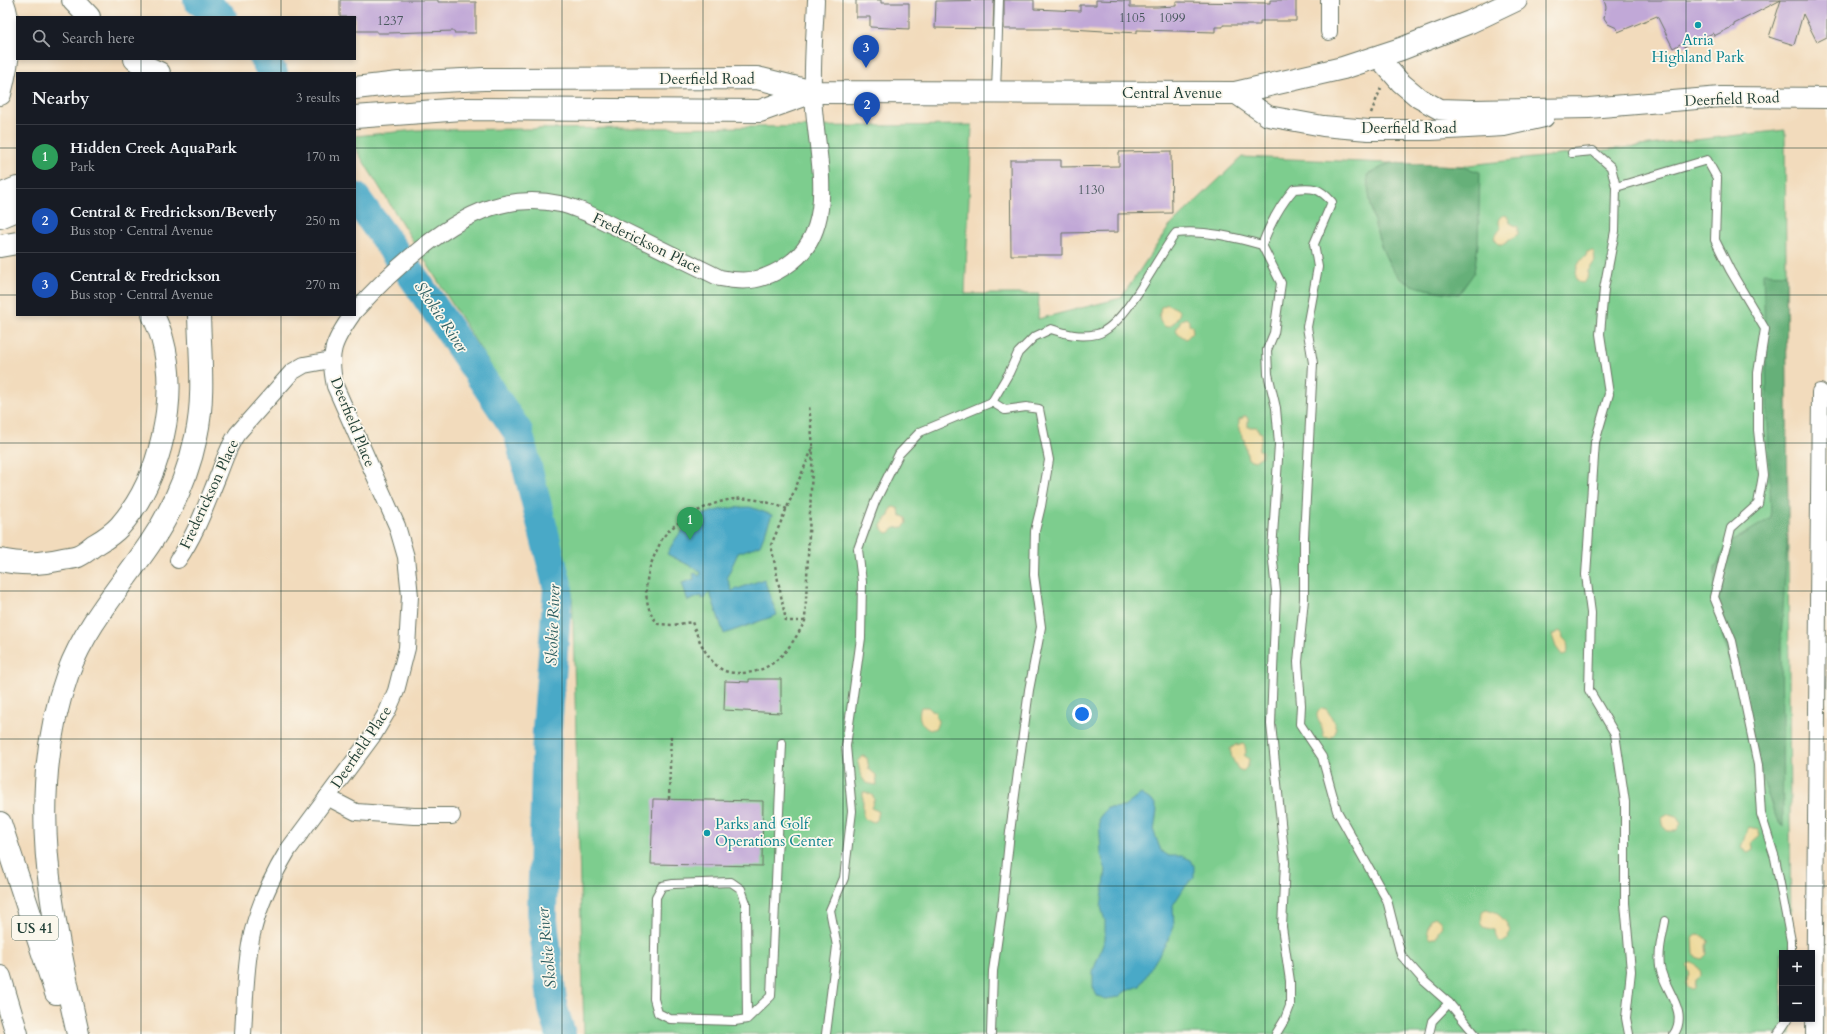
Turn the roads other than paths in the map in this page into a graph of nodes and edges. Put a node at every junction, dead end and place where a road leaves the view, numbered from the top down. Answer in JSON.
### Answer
{"nodes":[{"id":1,"x":2,"y":0,"type":"edge"},
{"id":2,"x":73,"y":0,"type":"edge"},
{"id":3,"x":816,"y":0,"type":"edge"},
{"id":4,"x":999,"y":0,"type":"edge"},
{"id":5,"x":1329,"y":0,"type":"edge"},
{"id":6,"x":1516,"y":0,"type":"edge"},
{"id":7,"x":88,"y":16,"type":"edge"},
{"id":8,"x":1329,"y":32,"type":"dead end"},
{"id":9,"x":1378,"y":56,"type":"junction"},
{"id":10,"x":136,"y":60,"type":"edge"},
{"id":11,"x":157,"y":72,"type":"edge"},
{"id":12,"x":356,"y":88,"type":"edge"},
{"id":13,"x":813,"y":92,"type":"junction"},
{"id":14,"x":996,"y":93,"type":"junction"},
{"id":15,"x":1235,"y":93,"type":"junction"},
{"id":16,"x":0,"y":94,"type":"edge"},
{"id":17,"x":1827,"y":98,"type":"edge"},
{"id":18,"x":1589,"y":108,"type":"junction"},
{"id":19,"x":356,"y":117,"type":"edge"},
{"id":20,"x":1572,"y":154,"type":"dead end"},
{"id":21,"x":1616,"y":187,"type":"junction"},
{"id":22,"x":16,"y":188,"type":"edge"},
{"id":23,"x":0,"y":195,"type":"edge"},
{"id":24,"x":16,"y":210,"type":"edge"},
{"id":25,"x":0,"y":217,"type":"edge"},
{"id":26,"x":16,"y":244,"type":"edge"},
{"id":27,"x":1262,"y":245,"type":"junction"},
{"id":28,"x":0,"y":246,"type":"edge"},
{"id":29,"x":356,"y":310,"type":"edge"},
{"id":30,"x":153,"y":316,"type":"edge"},
{"id":31,"x":199,"y":316,"type":"edge"},
{"id":32,"x":351,"y":316,"type":"edge"},
{"id":33,"x":331,"y":360,"type":"junction"},
{"id":34,"x":1820,"y":392,"type":"dead end"},
{"id":35,"x":992,"y":402,"type":"junction"},
{"id":36,"x":0,"y":560,"type":"edge"},
{"id":37,"x":178,"y":560,"type":"dead end"},
{"id":38,"x":782,"y":743,"type":"dead end"},
{"id":39,"x":327,"y":797,"type":"junction"},
{"id":40,"x":452,"y":816,"type":"dead end"},
{"id":41,"x":0,"y":823,"type":"edge"},
{"id":42,"x":1665,"y":921,"type":"dead end"},
{"id":43,"x":1791,"y":950,"type":"edge"},
{"id":44,"x":0,"y":977,"type":"edge"},
{"id":45,"x":1821,"y":977,"type":"edge"},
{"id":46,"x":1449,"y":1003,"type":"junction"},
{"id":47,"x":747,"y":1019,"type":"junction"},
{"id":48,"x":1786,"y":1022,"type":"edge"},
{"id":49,"x":17,"y":1034,"type":"edge"},
{"id":50,"x":69,"y":1034,"type":"edge"},
{"id":51,"x":78,"y":1034,"type":"edge"},
{"id":52,"x":243,"y":1034,"type":"edge"},
{"id":53,"x":826,"y":1034,"type":"edge"},
{"id":54,"x":991,"y":1034,"type":"edge"},
{"id":55,"x":1276,"y":1034,"type":"edge"},
{"id":56,"x":1429,"y":1034,"type":"edge"},
{"id":57,"x":1475,"y":1034,"type":"edge"},
{"id":58,"x":1629,"y":1034,"type":"edge"},
{"id":59,"x":1674,"y":1034,"type":"edge"},
{"id":60,"x":1778,"y":1034,"type":"edge"},
{"id":61,"x":1814,"y":1034,"type":"edge"}],
"edges":[{"from":1,"to":16,"type":"main road"},
{"from":2,"to":7,"type":"main road"},
{"from":3,"to":13,"type":"street","name":"Frederickson Place"},
{"from":4,"to":14,"type":"lane"},
{"from":5,"to":8,"type":"street"},
{"from":6,"to":9,"type":"main road","name":"Central Avenue"},
{"from":9,"to":15,"type":"main road","name":"Central Avenue"},
{"from":9,"to":18,"type":"street","name":"Deerfield Road"},
{"from":10,"to":11,"type":"main road"},
{"from":12,"to":13,"type":"main road","name":"Deerfield Road"},
{"from":13,"to":14,"type":"main road","name":"Central Avenue"},
{"from":13,"to":19,"type":"main road","name":"Deerfield Road"},
{"from":13,"to":29,"type":"street","name":"Frederickson Place"},
{"from":14,"to":15,"type":"main road","name":"Central Avenue"},
{"from":15,"to":18,"type":"street","name":"Deerfield Road"},
{"from":17,"to":18,"type":"street","name":"Deerfield Road"},
{"from":20,"to":21,"type":"lane"},
{"from":21,"to":43,"type":"lane"},
{"from":21,"to":58,"type":"lane"},
{"from":22,"to":23,"type":"main road"},
{"from":24,"to":25,"type":"main road"},
{"from":26,"to":28,"type":"main road"},
{"from":27,"to":35,"type":"lane"},
{"from":27,"to":46,"type":"lane"},
{"from":27,"to":55,"type":"lane"},
{"from":30,"to":36,"type":"main road"},
{"from":31,"to":51,"type":"main road"},
{"from":32,"to":33,"type":"street"},
{"from":33,"to":37,"type":"street","name":"Frederickson Place"},
{"from":33,"to":39,"type":"street","name":"Deerfield Place"},
{"from":34,"to":45,"type":"street"},
{"from":35,"to":53,"type":"lane"},
{"from":35,"to":54,"type":"lane"},
{"from":38,"to":47,"type":"lane"},
{"from":39,"to":40,"type":"street"},
{"from":39,"to":52,"type":"street","name":"Deerfield Place"},
{"from":41,"to":50,"type":"main road","number":"US 41"},
{"from":42,"to":59,"type":"lane"},
{"from":44,"to":49,"type":"main road"},
{"from":45,"to":61,"type":"street"},
{"from":46,"to":56,"type":"lane"},
{"from":46,"to":57,"type":"lane"},
{"from":47,"to":47,"type":"lane"},
{"from":48,"to":60,"type":"lane"}]}
